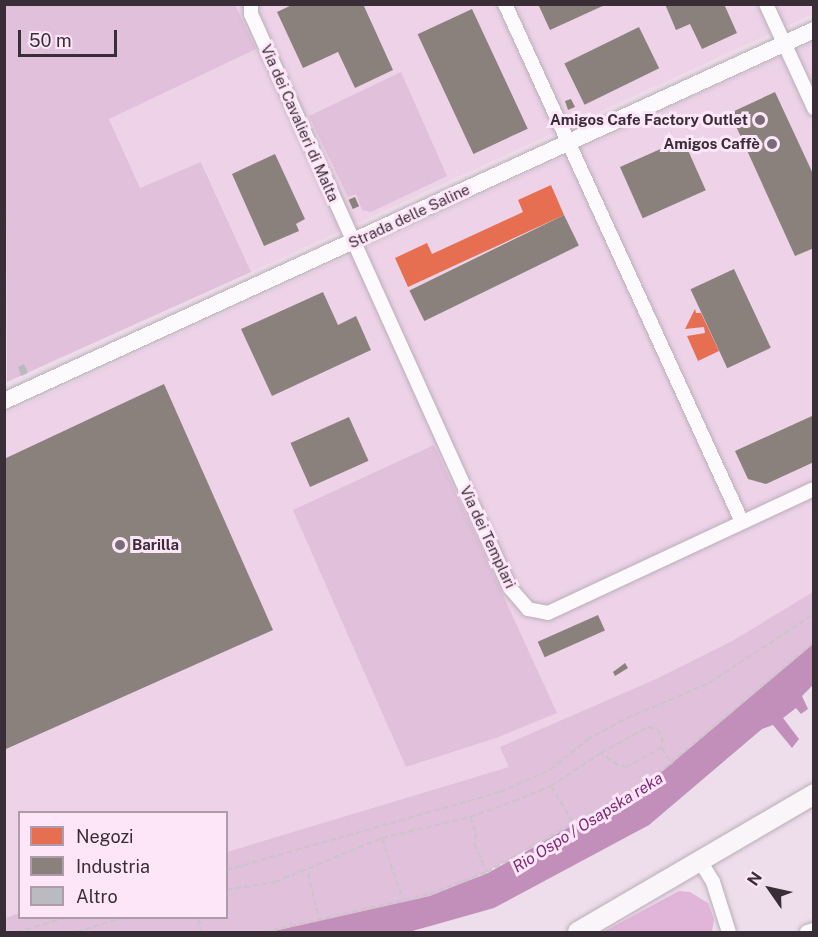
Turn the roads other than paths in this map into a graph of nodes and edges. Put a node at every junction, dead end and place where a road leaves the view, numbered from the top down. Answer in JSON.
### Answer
{"nodes":[{"id":1,"x":251,"y":4,"type":"edge"},
{"id":2,"x":505,"y":4,"type":"edge"},
{"id":3,"x":766,"y":4,"type":"edge"},
{"id":4,"x":813,"y":30,"type":"edge"},
{"id":5,"x":784,"y":44,"type":"junction"},
{"id":6,"x":813,"y":108,"type":"edge"},
{"id":7,"x":568,"y":143,"type":"junction"},
{"id":8,"x":353,"y":241,"type":"junction"},
{"id":9,"x":4,"y":401,"type":"edge"},
{"id":10,"x":813,"y":489,"type":"edge"},
{"id":11,"x":742,"y":522,"type":"junction"},
{"id":12,"x":813,"y":794,"type":"edge"},
{"id":13,"x":700,"y":861,"type":"junction"},
{"id":14,"x":813,"y":930,"type":"edge"},
{"id":15,"x":578,"y":933,"type":"edge"},
{"id":16,"x":729,"y":933,"type":"edge"},
{"id":17,"x":807,"y":933,"type":"edge"}],
"edges":[{"from":1,"to":8,"type":"street","name":"Via dei Cavalieri di Malta"},
{"from":2,"to":7,"type":"street"},
{"from":3,"to":5,"type":"street"},
{"from":4,"to":5,"type":"street","name":"Strada delle Saline"},
{"from":5,"to":6,"type":"street"},
{"from":5,"to":7,"type":"street","name":"Strada delle Saline"},
{"from":7,"to":8,"type":"street","name":"Strada delle Saline"},
{"from":7,"to":11,"type":"street"},
{"from":8,"to":9,"type":"street","name":"Strada delle Saline"},
{"from":8,"to":11,"type":"street","name":"Via dei Templari"},
{"from":10,"to":11,"type":"street","name":"Via dei Templari"},
{"from":12,"to":13,"type":"main road"},
{"from":13,"to":15,"type":"main road"},
{"from":13,"to":16,"type":"street"},
{"from":14,"to":17,"type":"street"}]}
